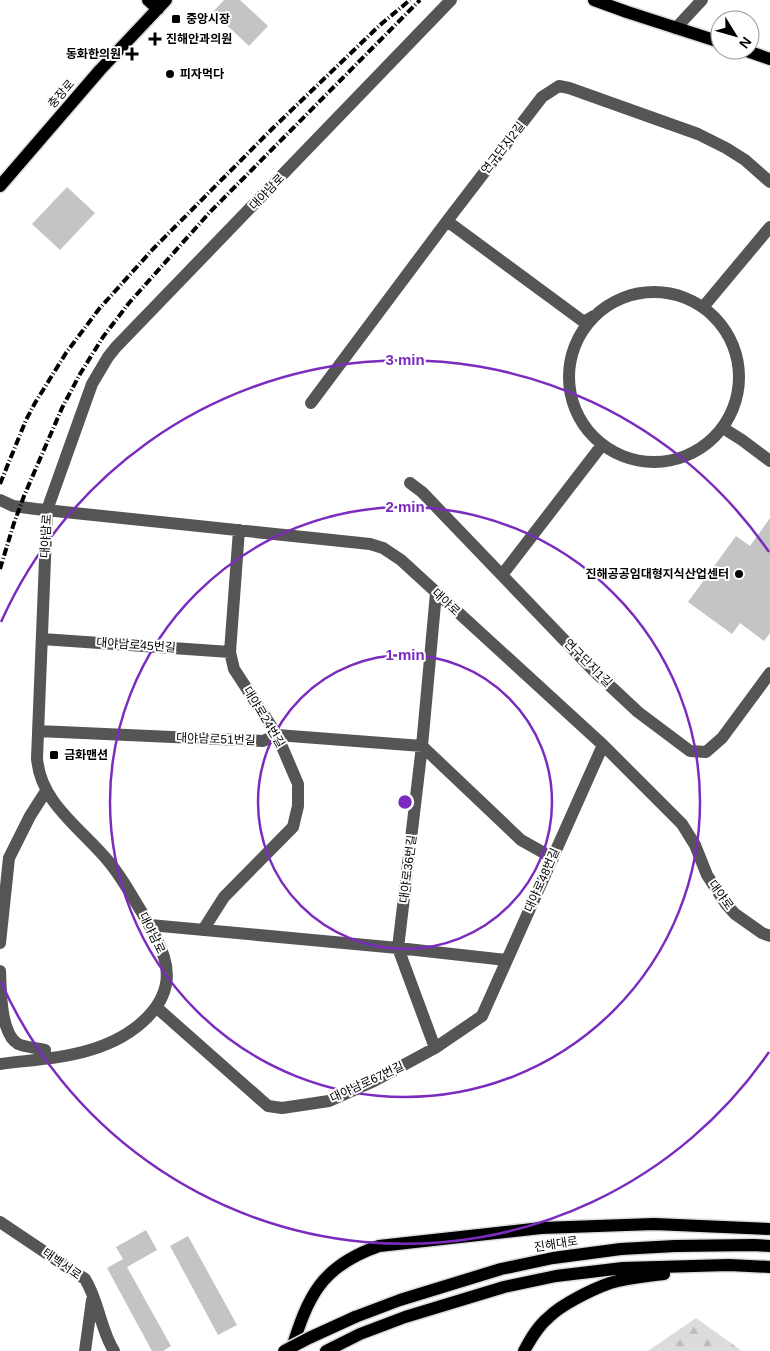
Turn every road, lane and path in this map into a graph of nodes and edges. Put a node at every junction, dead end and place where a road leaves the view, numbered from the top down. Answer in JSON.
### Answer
{"nodes":[{"id":1,"x":451,"y":0,"type":"edge"},
{"id":2,"x":594,"y":0,"type":"edge"},
{"id":3,"x":702,"y":0,"type":"edge"},
{"id":4,"x":157,"y":3,"type":"edge"},
{"id":5,"x":676,"y":28,"type":"junction"},
{"id":6,"x":710,"y":39,"type":"edge"},
{"id":7,"x":770,"y":182,"type":"edge"},
{"id":8,"x":0,"y":186,"type":"edge"},
{"id":9,"x":447,"y":221,"type":"junction"},
{"id":10,"x":770,"y":227,"type":"edge"},
{"id":11,"x":704,"y":306,"type":"junction"},
{"id":12,"x":594,"y":315,"type":"junction"},
{"id":13,"x":311,"y":403,"type":"dead end"},
{"id":14,"x":723,"y":428,"type":"junction"},
{"id":15,"x":602,"y":446,"type":"junction"},
{"id":16,"x":770,"y":461,"type":"edge"},
{"id":17,"x":410,"y":483,"type":"dead end"},
{"id":18,"x":0,"y":500,"type":"edge"},
{"id":19,"x":47,"y":510,"type":"junction"},
{"id":20,"x":239,"y":530,"type":"junction"},
{"id":21,"x":502,"y":575,"type":"junction"},
{"id":22,"x":436,"y":593,"type":"junction"},
{"id":23,"x":42,"y":639,"type":"junction"},
{"id":24,"x":230,"y":652,"type":"junction"},
{"id":25,"x":770,"y":672,"type":"edge"},
{"id":26,"x":38,"y":731,"type":"junction"},
{"id":27,"x":278,"y":735,"type":"junction"},
{"id":28,"x":603,"y":745,"type":"junction"},
{"id":29,"x":422,"y":746,"type":"junction"},
{"id":30,"x":46,"y":791,"type":"junction"},
{"id":31,"x":552,"y":858,"type":"junction"},
{"id":32,"x":150,"y":925,"type":"junction"},
{"id":33,"x":203,"y":930,"type":"junction"},
{"id":34,"x":770,"y":936,"type":"edge"},
{"id":35,"x":0,"y":943,"type":"edge"},
{"id":36,"x":398,"y":948,"type":"junction"},
{"id":37,"x":506,"y":960,"type":"junction"},
{"id":38,"x":0,"y":971,"type":"edge"},
{"id":39,"x":156,"y":1008,"type":"junction"},
{"id":40,"x":482,"y":1016,"type":"joint"},
{"id":41,"x":435,"y":1048,"type":"junction"},
{"id":42,"x":45,"y":1050,"type":"dead end"},
{"id":43,"x":0,"y":1064,"type":"edge"},
{"id":44,"x":0,"y":1222,"type":"edge"},
{"id":45,"x":770,"y":1229,"type":"edge"},
{"id":46,"x":770,"y":1246,"type":"edge"},
{"id":47,"x":728,"y":1265,"type":"junction"},
{"id":48,"x":770,"y":1267,"type":"edge"},
{"id":49,"x":92,"y":1296,"type":"junction"},
{"id":50,"x":85,"y":1351,"type":"edge"},
{"id":51,"x":114,"y":1351,"type":"edge"},
{"id":52,"x":284,"y":1351,"type":"edge"},
{"id":53,"x":291,"y":1351,"type":"edge"},
{"id":54,"x":326,"y":1351,"type":"edge"},
{"id":55,"x":524,"y":1351,"type":"edge"}],
"edges":[{"from":1,"to":19,"type":"street","name":"대야남로"},
{"from":2,"to":5,"type":"main road"},
{"from":3,"to":5,"type":"street"},
{"from":4,"to":8,"type":"main road","name":"충장로"},
{"from":5,"to":6,"type":"main road"},
{"from":7,"to":9,"type":"street","name":"연구단지2길"},
{"from":9,"to":12,"type":"street"},
{"from":9,"to":13,"type":"street","name":"연구단지2길"},
{"from":10,"to":11,"type":"street"},
{"from":11,"to":12,"type":"street"},
{"from":11,"to":14,"type":"street"},
{"from":12,"to":15,"type":"street"},
{"from":14,"to":15,"type":"street"},
{"from":14,"to":16,"type":"street"},
{"from":15,"to":21,"type":"street"},
{"from":17,"to":21,"type":"street","name":"연구단지1길"},
{"from":18,"to":19,"type":"street","name":"대야로"},
{"from":19,"to":20,"type":"street","name":"대야로"},
{"from":19,"to":23,"type":"street","name":"대야남로"},
{"from":20,"to":22,"type":"street","name":"대야로"},
{"from":20,"to":24,"type":"street","name":"대야로24번길"},
{"from":21,"to":25,"type":"street","name":"연구단지1길"},
{"from":22,"to":28,"type":"street","name":"대야로"},
{"from":22,"to":29,"type":"street","name":"대야로36번길"},
{"from":23,"to":24,"type":"street","name":"대야남로45번길"},
{"from":23,"to":26,"type":"street","name":"대야남로"},
{"from":24,"to":27,"type":"street","name":"대야로24번길"},
{"from":26,"to":27,"type":"street","name":"대야남로51번길"},
{"from":26,"to":30,"type":"street","name":"대야남로"},
{"from":27,"to":29,"type":"street","name":"대야남로51번길"},
{"from":27,"to":33,"type":"street","name":"대야로24번길"},
{"from":28,"to":31,"type":"street","name":"대야로48번길"},
{"from":28,"to":34,"type":"street","name":"대야로"},
{"from":29,"to":31,"type":"street"},
{"from":29,"to":36,"type":"street","name":"대야로36번길"},
{"from":30,"to":32,"type":"street","name":"대야남로"},
{"from":30,"to":35,"type":"street"},
{"from":31,"to":37,"type":"street","name":"대야로48번길"},
{"from":32,"to":33,"type":"street"},
{"from":32,"to":39,"type":"street","name":"대야남로"},
{"from":33,"to":36,"type":"street"},
{"from":36,"to":37,"type":"street"},
{"from":36,"to":41,"type":"street","name":"대야로36번길"},
{"from":37,"to":40,"type":"street","name":"대야로48번길"},
{"from":38,"to":42,"type":"street"},
{"from":39,"to":41,"type":"street","name":"대야남로67번길"},
{"from":39,"to":43,"type":"street","name":"대야남로"},
{"from":40,"to":41,"type":"street","name":"대야남로67번길"},
{"from":44,"to":49,"type":"street","name":"태백서로"},
{"from":45,"to":53,"type":"main road"},
{"from":46,"to":52,"type":"main road","name":"진해대로","bridge":true},
{"from":47,"to":48,"type":"main road"},
{"from":47,"to":54,"type":"main road"},
{"from":47,"to":55,"type":"main road"},
{"from":49,"to":50,"type":"street"},
{"from":49,"to":51,"type":"street","name":"태백서로"}]}
